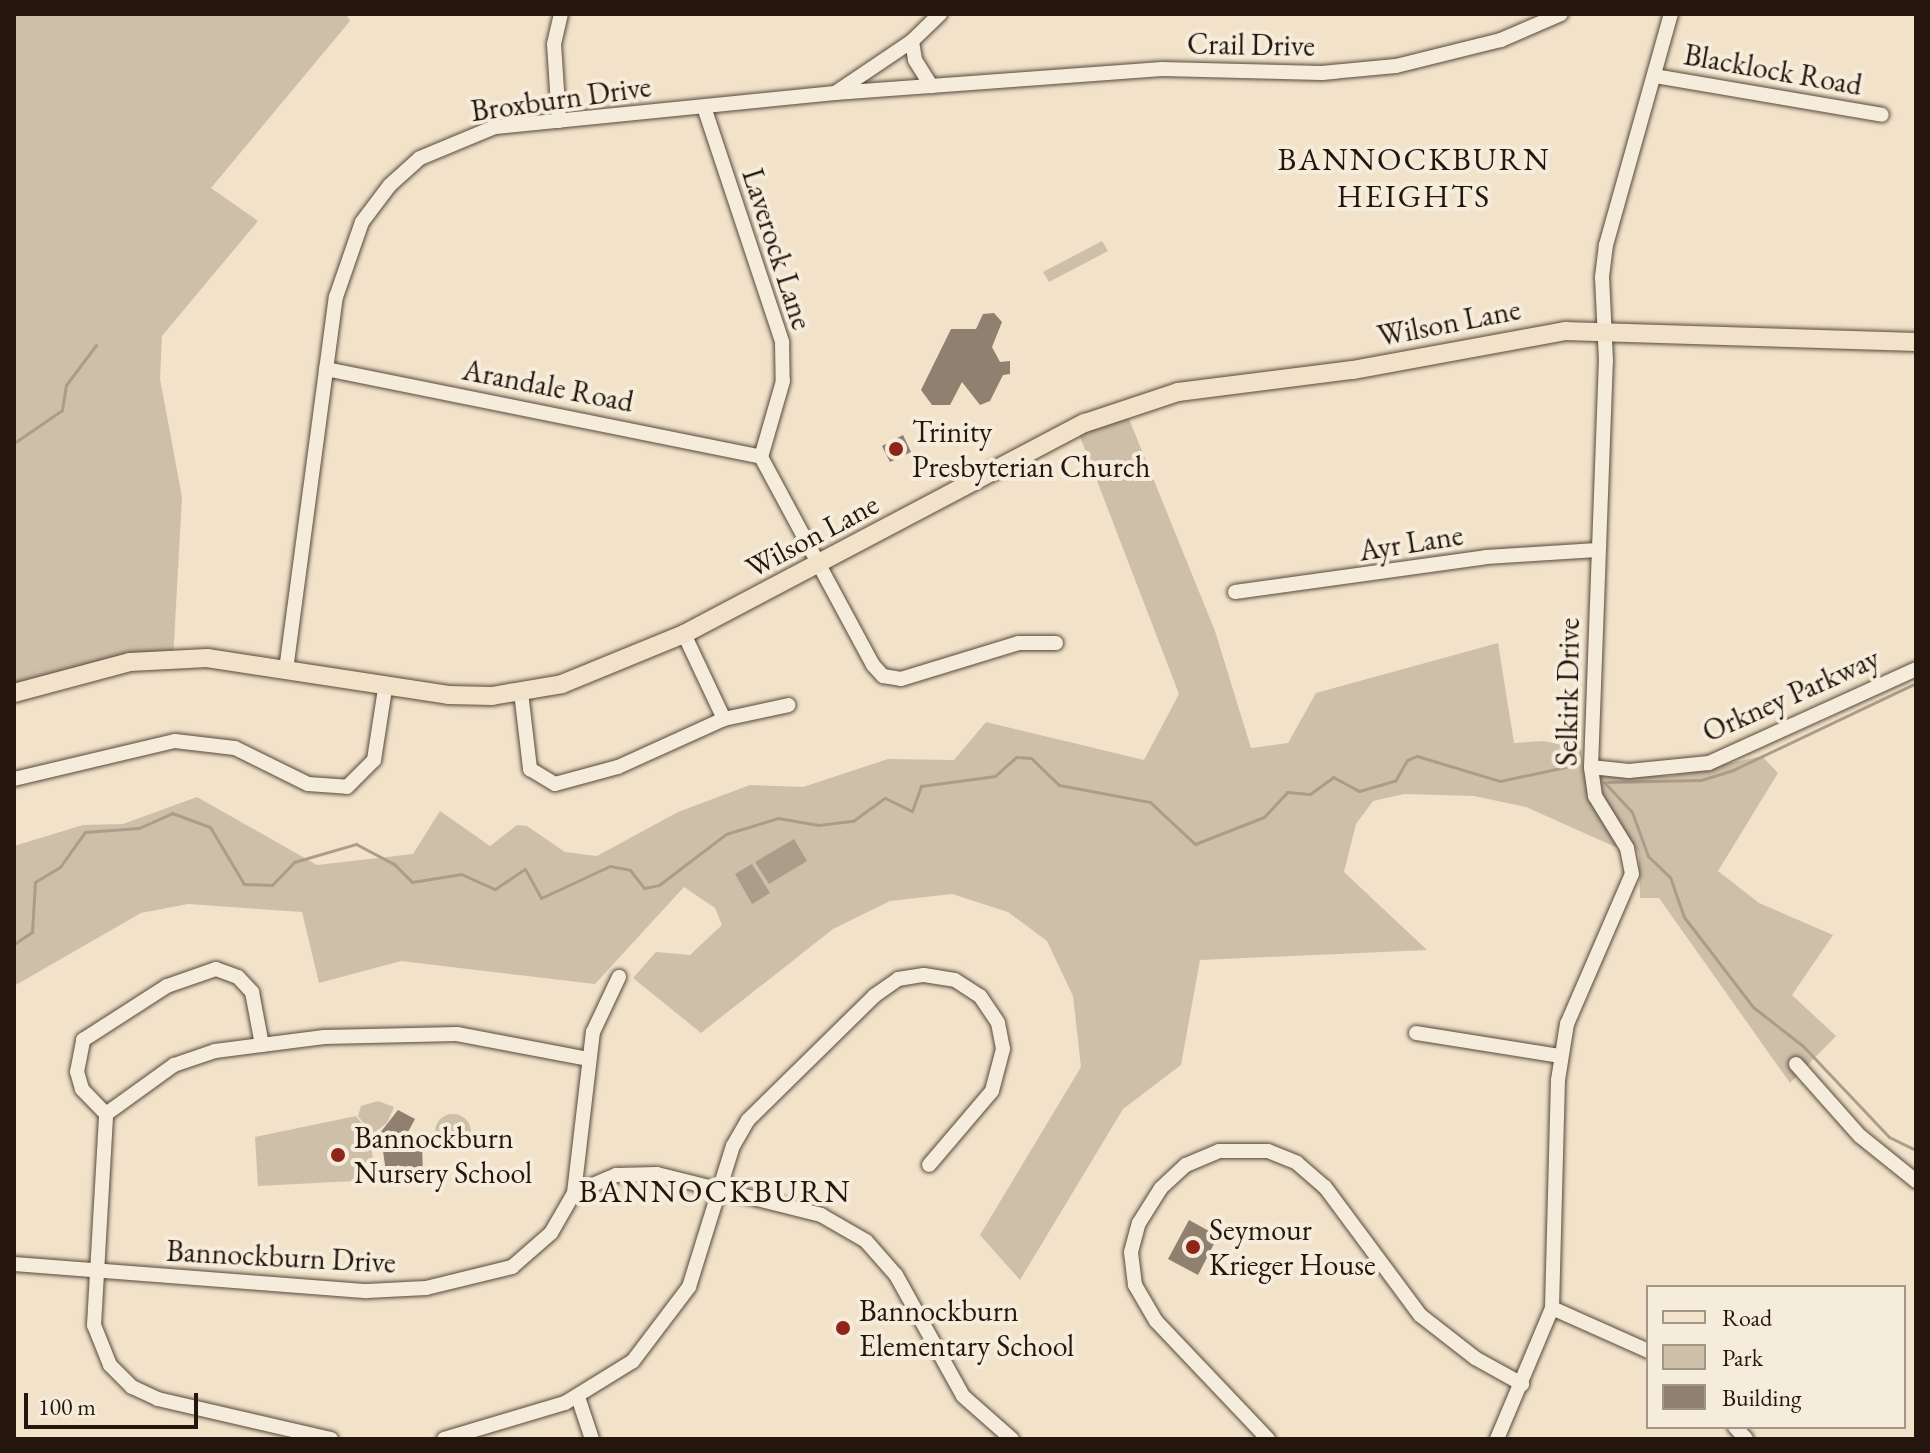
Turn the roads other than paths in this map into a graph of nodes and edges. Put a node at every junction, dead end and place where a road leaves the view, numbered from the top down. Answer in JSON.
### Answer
{"nodes":[{"id":1,"x":561,"y":14,"type":"edge"},
{"id":2,"x":940,"y":14,"type":"edge"},
{"id":3,"x":1561,"y":14,"type":"edge"},
{"id":4,"x":1671,"y":14,"type":"edge"},
{"id":5,"x":912,"y":41,"type":"junction"},
{"id":6,"x":1655,"y":76,"type":"junction"},
{"id":7,"x":931,"y":86,"type":"junction"},
{"id":8,"x":835,"y":93,"type":"junction"},
{"id":9,"x":704,"y":107,"type":"junction"},
{"id":10,"x":1882,"y":115,"type":"dead end"},
{"id":11,"x":559,"y":121,"type":"junction"},
{"id":12,"x":1604,"y":331,"type":"junction"},
{"id":13,"x":1916,"y":342,"type":"edge"},
{"id":14,"x":326,"y":369,"type":"junction"},
{"id":15,"x":761,"y":457,"type":"junction"},
{"id":16,"x":1597,"y":550,"type":"junction"},
{"id":17,"x":815,"y":566,"type":"junction"},
{"id":18,"x":1235,"y":592,"type":"dead end"},
{"id":19,"x":684,"y":634,"type":"junction"},
{"id":20,"x":1056,"y":643,"type":"dead end"},
{"id":21,"x":1916,"y":669,"type":"edge"},
{"id":22,"x":286,"y":670,"type":"junction"},
{"id":23,"x":385,"y":689,"type":"junction"},
{"id":24,"x":521,"y":692,"type":"junction"},
{"id":25,"x":14,"y":693,"type":"edge"},
{"id":26,"x":789,"y":705,"type":"dead end"},
{"id":27,"x":724,"y":719,"type":"junction"},
{"id":28,"x":1591,"y":767,"type":"junction"},
{"id":29,"x":14,"y":779,"type":"edge"},
{"id":30,"x":619,"y":977,"type":"dead end"},
{"id":31,"x":1416,"y":1033,"type":"dead end"},
{"id":32,"x":262,"y":1045,"type":"junction"},
{"id":33,"x":1560,"y":1056,"type":"junction"},
{"id":34,"x":588,"y":1059,"type":"junction"},
{"id":35,"x":1796,"y":1064,"type":"dead end"},
{"id":36,"x":106,"y":1114,"type":"junction"},
{"id":37,"x":929,"y":1165,"type":"dead end"},
{"id":38,"x":1916,"y":1181,"type":"edge"},
{"id":39,"x":720,"y":1189,"type":"junction"},
{"id":40,"x":574,"y":1193,"type":"junction"},
{"id":41,"x":14,"y":1264,"type":"edge"},
{"id":42,"x":95,"y":1272,"type":"junction"},
{"id":43,"x":1552,"y":1308,"type":"junction"},
{"id":44,"x":1646,"y":1350,"type":"edge"},
{"id":45,"x":1522,"y":1384,"type":"junction"},
{"id":46,"x":578,"y":1397,"type":"junction"},
{"id":47,"x":331,"y":1439,"type":"edge"},
{"id":48,"x":444,"y":1439,"type":"edge"},
{"id":49,"x":592,"y":1439,"type":"edge"},
{"id":50,"x":1012,"y":1439,"type":"edge"},
{"id":51,"x":1268,"y":1439,"type":"edge"},
{"id":52,"x":1497,"y":1439,"type":"edge"}],
"edges":[{"from":1,"to":11,"type":"street"},
{"from":2,"to":5,"type":"street","name":"Broxburn Drive"},
{"from":3,"to":7,"type":"street","name":"Crail Drive"},
{"from":4,"to":6,"type":"street","name":"Selkirk Drive"},
{"from":5,"to":7,"type":"street"},
{"from":5,"to":8,"type":"street","name":"Broxburn Drive"},
{"from":6,"to":10,"type":"street","name":"Blacklock Road"},
{"from":6,"to":12,"type":"street","name":"Selkirk Drive"},
{"from":7,"to":8,"type":"street","name":"Crail Drive"},
{"from":8,"to":9,"type":"street","name":"Broxburn Drive"},
{"from":9,"to":11,"type":"street","name":"Broxburn Drive"},
{"from":9,"to":15,"type":"street","name":"Laverock Lane"},
{"from":11,"to":14,"type":"street","name":"Broxburn Drive"},
{"from":12,"to":13,"type":"main road","name":"Wilson Lane"},
{"from":12,"to":16,"type":"street","name":"Selkirk Drive"},
{"from":12,"to":17,"type":"main road","name":"Wilson Lane"},
{"from":14,"to":15,"type":"street","name":"Arandale Road"},
{"from":14,"to":22,"type":"street","name":"Broxburn Drive"},
{"from":15,"to":17,"type":"street"},
{"from":16,"to":18,"type":"street","name":"Ayr Lane"},
{"from":16,"to":28,"type":"street","name":"Selkirk Drive"},
{"from":17,"to":19,"type":"main road","name":"Wilson Lane"},
{"from":17,"to":20,"type":"street"},
{"from":19,"to":24,"type":"main road","name":"Wilson Lane"},
{"from":19,"to":27,"type":"street"},
{"from":21,"to":28,"type":"street","name":"Orkney Parkway"},
{"from":22,"to":23,"type":"main road","name":"Wilson Lane"},
{"from":22,"to":25,"type":"main road","name":"Wilson Lane"},
{"from":23,"to":24,"type":"main road","name":"Wilson Lane"},
{"from":23,"to":29,"type":"street"},
{"from":24,"to":27,"type":"street"},
{"from":26,"to":27,"type":"street"},
{"from":28,"to":33,"type":"street","name":"Selkirk Drive"},
{"from":30,"to":34,"type":"street"},
{"from":31,"to":33,"type":"street"},
{"from":32,"to":34,"type":"street"},
{"from":32,"to":36,"type":"street"},
{"from":32,"to":36,"type":"street"},
{"from":33,"to":43,"type":"street","name":"Selkirk Drive"},
{"from":34,"to":40,"type":"street"},
{"from":35,"to":38,"type":"street"},
{"from":36,"to":42,"type":"street"},
{"from":37,"to":39,"type":"street"},
{"from":39,"to":40,"type":"street"},
{"from":39,"to":46,"type":"street"},
{"from":39,"to":50,"type":"street"},
{"from":40,"to":42,"type":"street","name":"Bannockburn Drive"},
{"from":41,"to":42,"type":"street","name":"Bannockburn Drive"},
{"from":42,"to":47,"type":"street"},
{"from":43,"to":44,"type":"street"},
{"from":43,"to":45,"type":"street","name":"Selkirk Drive"},
{"from":45,"to":51,"type":"street"},
{"from":45,"to":52,"type":"street","name":"Selkirk Drive"},
{"from":46,"to":48,"type":"street"},
{"from":46,"to":49,"type":"street"}]}
